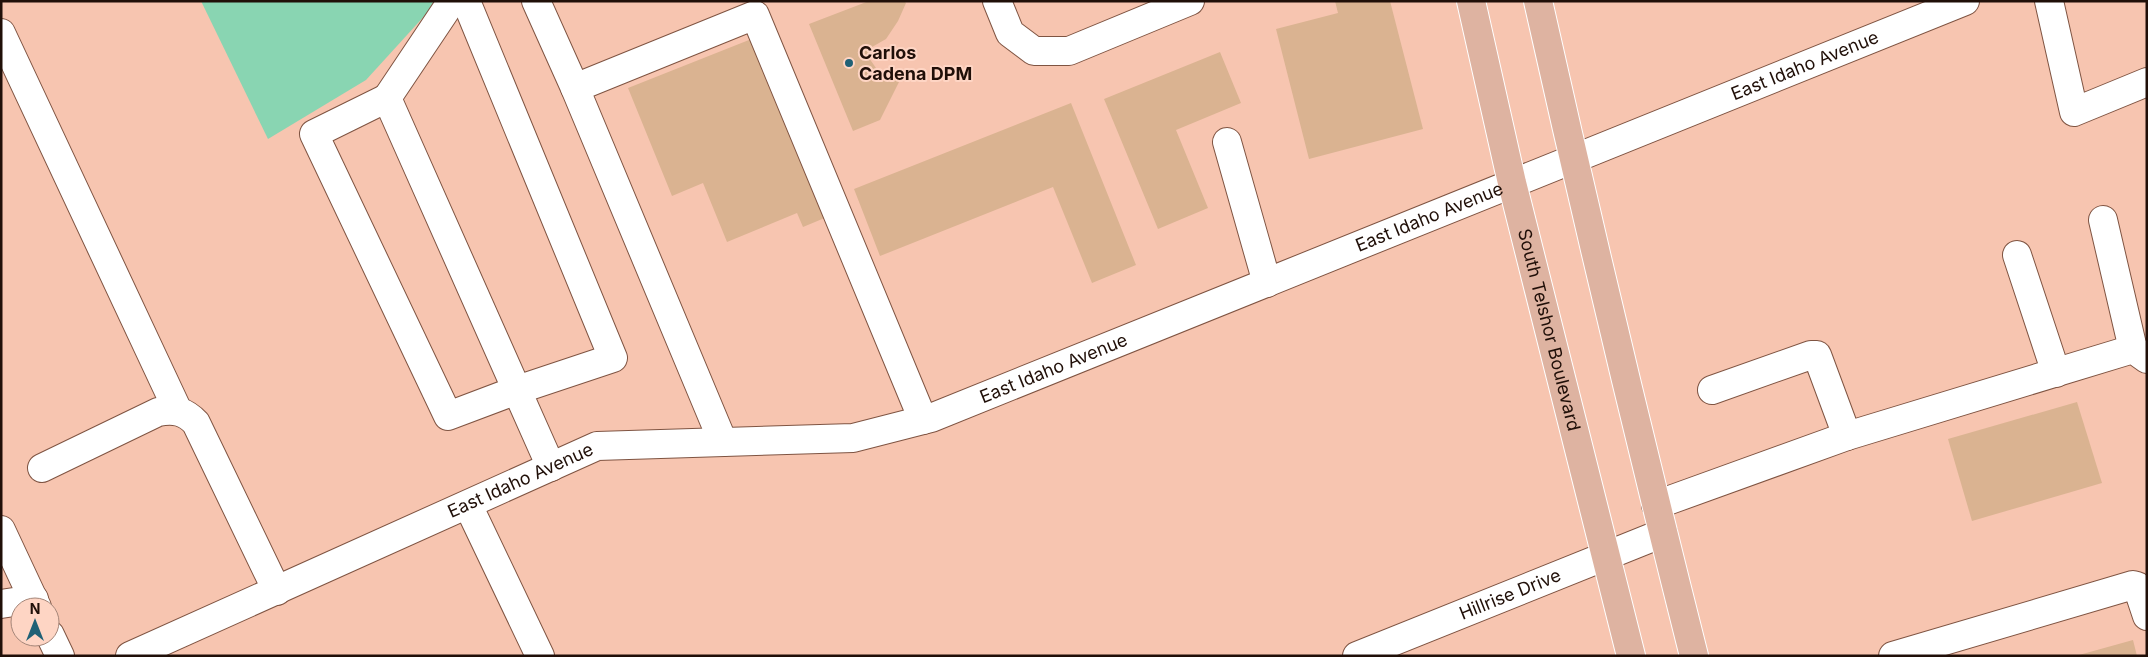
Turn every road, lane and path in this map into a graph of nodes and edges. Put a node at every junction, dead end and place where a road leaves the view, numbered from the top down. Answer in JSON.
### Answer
{"nodes":[{"id":1,"x":452,"y":1,"type":"edge"},
{"id":2,"x":466,"y":1,"type":"edge"},
{"id":3,"x":536,"y":1,"type":"edge"},
{"id":4,"x":997,"y":1,"type":"edge"},
{"id":5,"x":1190,"y":1,"type":"edge"},
{"id":6,"x":1471,"y":1,"type":"edge"},
{"id":7,"x":1538,"y":1,"type":"edge"},
{"id":8,"x":1965,"y":1,"type":"edge"},
{"id":9,"x":2049,"y":1,"type":"edge"},
{"id":10,"x":1,"y":33,"type":"edge"},
{"id":11,"x":7,"y":61,"type":"edge"},
{"id":12,"x":2147,"y":82,"type":"edge"},
{"id":13,"x":574,"y":88,"type":"junction"},
{"id":14,"x":387,"y":98,"type":"junction"},
{"id":15,"x":1227,"y":142,"type":"dead end"},
{"id":16,"x":1573,"y":160,"type":"junction"},
{"id":17,"x":1512,"y":183,"type":"junction"},
{"id":18,"x":2103,"y":220,"type":"dead end"},
{"id":19,"x":2017,"y":255,"type":"dead end"},
{"id":20,"x":1267,"y":282,"type":"junction"},
{"id":21,"x":2140,"y":354,"type":"edge"},
{"id":22,"x":2056,"y":372,"type":"junction"},
{"id":23,"x":517,"y":390,"type":"junction"},
{"id":24,"x":1712,"y":390,"type":"dead end"},
{"id":25,"x":178,"y":411,"type":"junction"},
{"id":26,"x":923,"y":420,"type":"junction"},
{"id":27,"x":1847,"y":436,"type":"junction"},
{"id":28,"x":723,"y":442,"type":"junction"},
{"id":29,"x":551,"y":467,"type":"junction"},
{"id":30,"x":42,"y":468,"type":"dead end"},
{"id":31,"x":468,"y":505,"type":"junction"},
{"id":32,"x":1656,"y":505,"type":"junction"},
{"id":33,"x":1663,"y":533,"type":"junction"},
{"id":34,"x":6,"y":540,"type":"edge"},
{"id":35,"x":1606,"y":556,"type":"junction"},
{"id":36,"x":277,"y":591,"type":"junction"},
{"id":37,"x":32,"y":597,"type":"edge"},
{"id":38,"x":2147,"y":616,"type":"edge"},
{"id":39,"x":1950,"y":648,"type":"edge"},
{"id":40,"x":130,"y":656,"type":"edge"},
{"id":41,"x":540,"y":656,"type":"edge"},
{"id":42,"x":1357,"y":656,"type":"edge"},
{"id":43,"x":1631,"y":656,"type":"edge"},
{"id":44,"x":1694,"y":656,"type":"edge"},
{"id":45,"x":1893,"y":656,"type":"edge"}],
"edges":[{"from":1,"to":14,"type":"street"},
{"from":2,"to":23,"type":"street"},
{"from":3,"to":13,"type":"street"},
{"from":4,"to":5,"type":"street"},
{"from":6,"to":17,"type":"main road","name":"South Telshor Boulevard"},
{"from":7,"to":16,"type":"main road"},
{"from":8,"to":16,"type":"street","name":"East Idaho Avenue"},
{"from":9,"to":12,"type":"street"},
{"from":10,"to":11,"type":"street"},
{"from":11,"to":25,"type":"street"},
{"from":13,"to":26,"type":"street"},
{"from":13,"to":28,"type":"street"},
{"from":14,"to":23,"type":"street"},
{"from":14,"to":23,"type":"street"},
{"from":15,"to":20,"type":"street"},
{"from":16,"to":17,"type":"street","name":"East Idaho Avenue"},
{"from":16,"to":32,"type":"main road"},
{"from":17,"to":20,"type":"street","name":"East Idaho Avenue"},
{"from":17,"to":35,"type":"main road","name":"South Telshor Boulevard"},
{"from":18,"to":21,"type":"street"},
{"from":19,"to":22,"type":"street"},
{"from":20,"to":26,"type":"street","name":"East Idaho Avenue"},
{"from":21,"to":22,"type":"street"},
{"from":22,"to":27,"type":"street"},
{"from":23,"to":29,"type":"street"},
{"from":24,"to":27,"type":"street"},
{"from":25,"to":30,"type":"street"},
{"from":25,"to":36,"type":"street"},
{"from":26,"to":28,"type":"street","name":"East Idaho Avenue"},
{"from":27,"to":32,"type":"street"},
{"from":28,"to":29,"type":"street","name":"East Idaho Avenue"},
{"from":29,"to":31,"type":"street","name":"East Idaho Avenue"},
{"from":31,"to":36,"type":"street","name":"East Idaho Avenue"},
{"from":31,"to":41,"type":"street"},
{"from":32,"to":33,"type":"main road"},
{"from":33,"to":35,"type":"street","name":"Hillrise Drive"},
{"from":33,"to":44,"type":"main road"},
{"from":34,"to":37,"type":"street"},
{"from":35,"to":42,"type":"street","name":"Hillrise Drive"},
{"from":35,"to":43,"type":"main road","name":"South Telshor Boulevard"},
{"from":36,"to":40,"type":"street","name":"East Idaho Avenue"},
{"from":38,"to":39,"type":"street"},
{"from":39,"to":45,"type":"street"}]}
